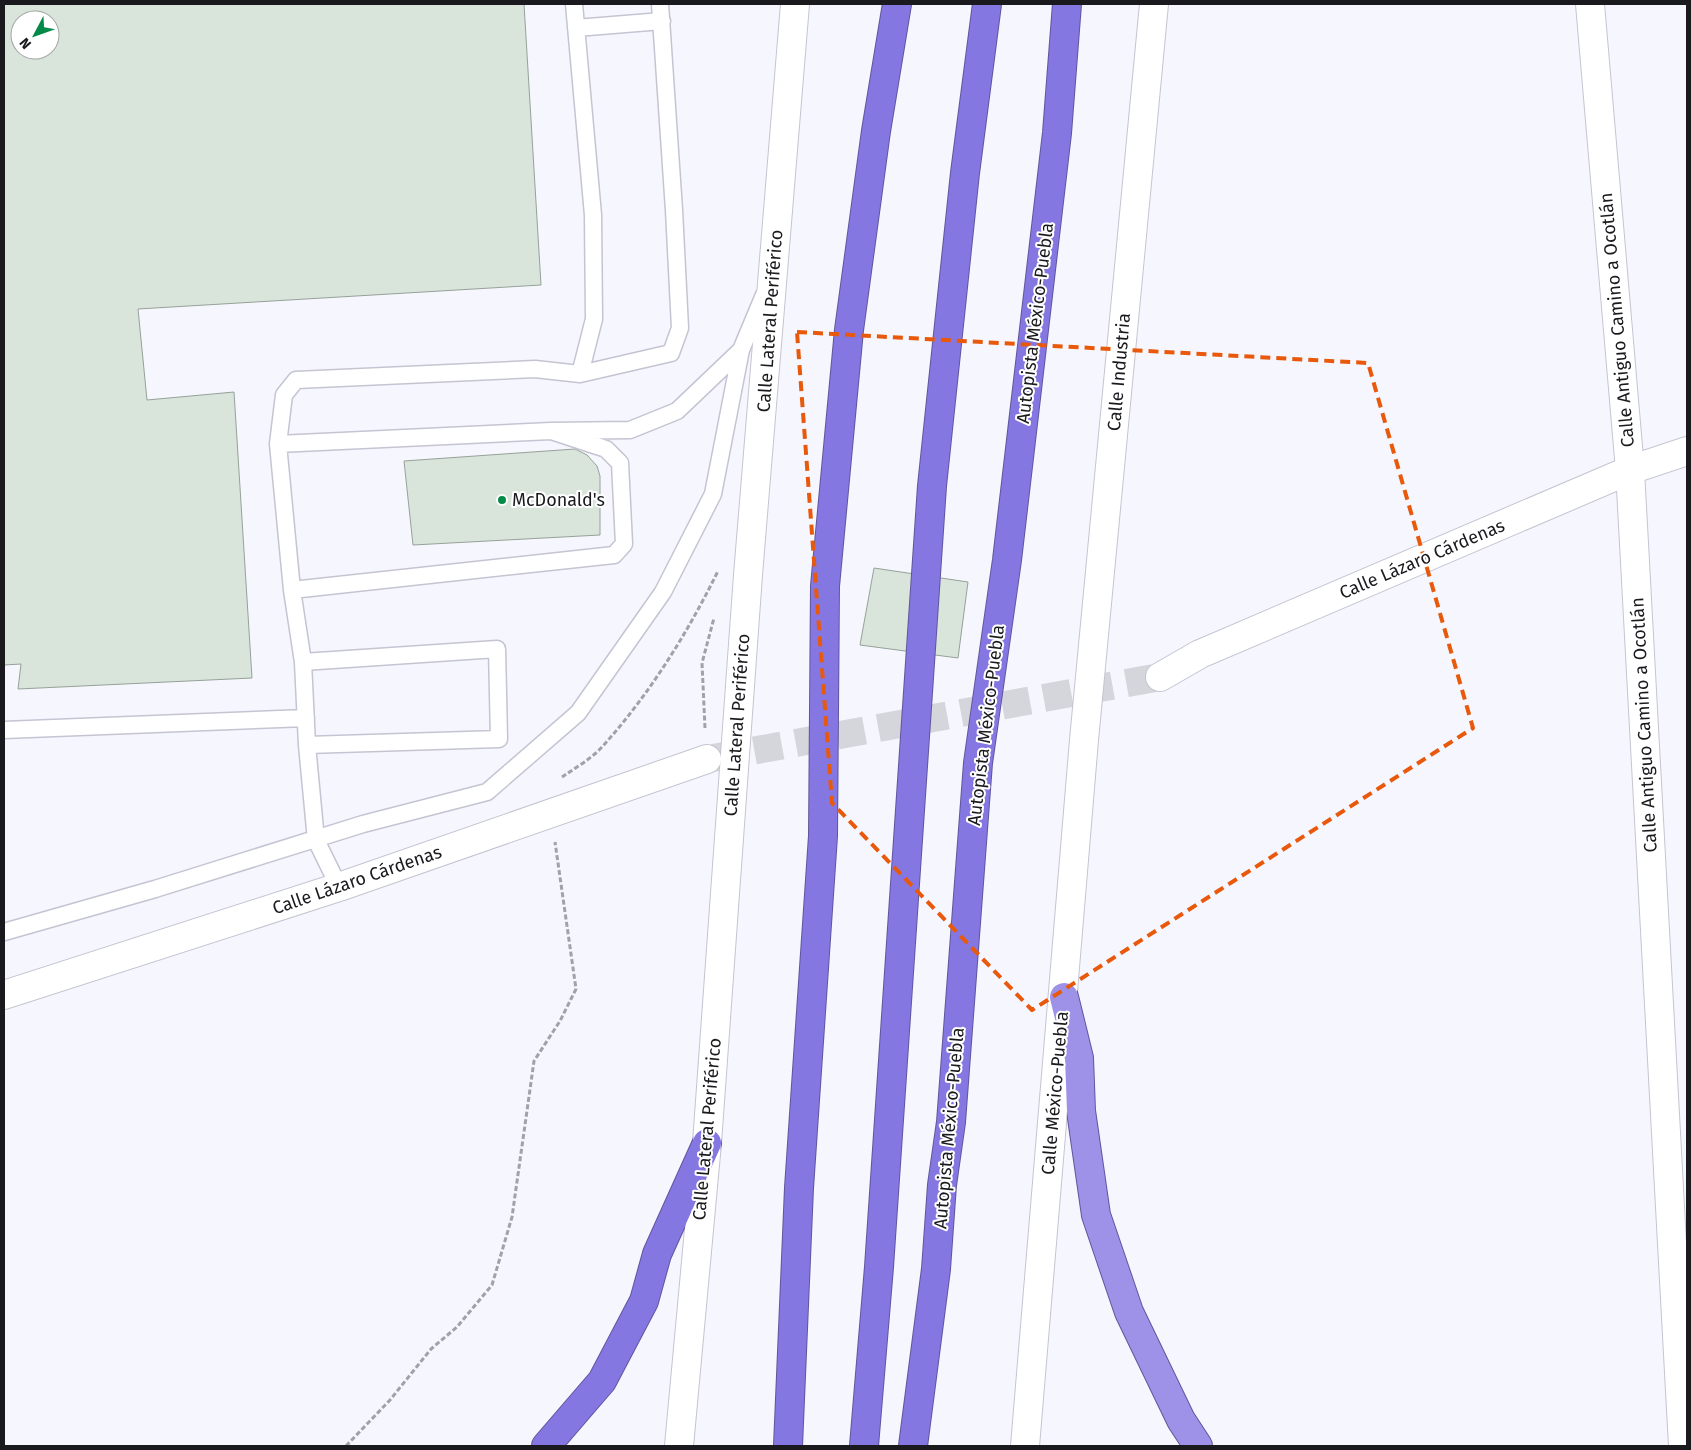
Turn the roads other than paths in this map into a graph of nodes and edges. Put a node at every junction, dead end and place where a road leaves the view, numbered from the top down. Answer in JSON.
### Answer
{"nodes":[{"id":1,"x":574,"y":4,"type":"edge"},
{"id":2,"x":660,"y":4,"type":"edge"},
{"id":3,"x":795,"y":4,"type":"edge"},
{"id":4,"x":897,"y":4,"type":"edge"},
{"id":5,"x":987,"y":4,"type":"edge"},
{"id":6,"x":1067,"y":4,"type":"edge"},
{"id":7,"x":1154,"y":4,"type":"edge"},
{"id":8,"x":1590,"y":4,"type":"edge"},
{"id":9,"x":662,"y":21,"type":"junction"},
{"id":10,"x":576,"y":28,"type":"junction"},
{"id":11,"x":773,"y":273,"type":"junction"},
{"id":12,"x":741,"y":350,"type":"junction"},
{"id":13,"x":580,"y":374,"type":"junction"},
{"id":14,"x":551,"y":431,"type":"junction"},
{"id":15,"x":278,"y":444,"type":"junction"},
{"id":16,"x":1687,"y":451,"type":"edge"},
{"id":17,"x":1630,"y":470,"type":"junction"},
{"id":18,"x":292,"y":590,"type":"junction"},
{"id":19,"x":303,"y":662,"type":"junction"},
{"id":20,"x":1160,"y":676,"type":"tunnel mouth"},
{"id":21,"x":306,"y":718,"type":"junction"},
{"id":22,"x":4,"y":730,"type":"edge"},
{"id":23,"x":1084,"y":740,"type":"joint"},
{"id":24,"x":307,"y":745,"type":"junction"},
{"id":25,"x":707,"y":759,"type":"tunnel mouth"},
{"id":26,"x":316,"y":840,"type":"junction"},
{"id":27,"x":339,"y":888,"type":"junction"},
{"id":28,"x":4,"y":932,"type":"edge"},
{"id":29,"x":4,"y":995,"type":"edge"},
{"id":30,"x":1064,"y":997,"type":"junction"},
{"id":31,"x":707,"y":1143,"type":"junction"},
{"id":32,"x":1681,"y":1280,"type":"edge"},
{"id":33,"x":546,"y":1446,"type":"edge"},
{"id":34,"x":679,"y":1446,"type":"edge"},
{"id":35,"x":788,"y":1446,"type":"edge"},
{"id":36,"x":864,"y":1446,"type":"edge"},
{"id":37,"x":913,"y":1446,"type":"edge"},
{"id":38,"x":1025,"y":1446,"type":"edge"},
{"id":39,"x":1198,"y":1446,"type":"edge"},
{"id":40,"x":1683,"y":1446,"type":"edge"}],
"edges":[{"from":1,"to":10,"type":"lane"},
{"from":2,"to":9,"type":"lane"},
{"from":3,"to":11,"type":"street","name":"Calle Lateral Periférico"},
{"from":4,"to":35,"type":"highway"},
{"from":5,"to":36,"type":"highway"},
{"from":6,"to":37,"type":"highway","name":"Autopista México-Puebla"},
{"from":7,"to":23,"type":"street","name":"Calle Industria"},
{"from":8,"to":17,"type":"street","name":"Calle Antiguo Camino a Ocotlán"},
{"from":9,"to":10,"type":"lane"},
{"from":9,"to":13,"type":"lane"},
{"from":10,"to":13,"type":"lane"},
{"from":11,"to":12,"type":"lane"},
{"from":11,"to":31,"type":"street","name":"Calle Lateral Periférico"},
{"from":12,"to":14,"type":"lane"},
{"from":12,"to":26,"type":"lane"},
{"from":13,"to":15,"type":"lane"},
{"from":14,"to":15,"type":"lane"},
{"from":14,"to":18,"type":"lane"},
{"from":15,"to":18,"type":"lane"},
{"from":16,"to":17,"type":"street","name":"Calle Lázaro Cárdenas"},
{"from":17,"to":20,"type":"street","name":"Calle Lázaro Cárdenas"},
{"from":17,"to":32,"type":"street","name":"Calle Antiguo Camino a Ocotlán"},
{"from":18,"to":19,"type":"lane"},
{"from":19,"to":21,"type":"lane"},
{"from":19,"to":24,"type":"lane"},
{"from":21,"to":22,"type":"lane"},
{"from":21,"to":24,"type":"lane"},
{"from":23,"to":30,"type":"street","name":"Calle México-Puebla"},
{"from":24,"to":26,"type":"lane"},
{"from":25,"to":27,"type":"street","name":"Calle Lázaro Cárdenas"},
{"from":26,"to":27,"type":"lane"},
{"from":26,"to":28,"type":"lane"},
{"from":27,"to":29,"type":"street","name":"Calle Lázaro Cárdenas"},
{"from":30,"to":38,"type":"street","name":"Calle México-Puebla"},
{"from":30,"to":39,"type":"highway"},
{"from":31,"to":33,"type":"highway"},
{"from":31,"to":34,"type":"street","name":"Calle Lateral Periférico"},
{"from":32,"to":40,"type":"street","name":"Calle Antiguo Camino a Ocotlán"}]}
